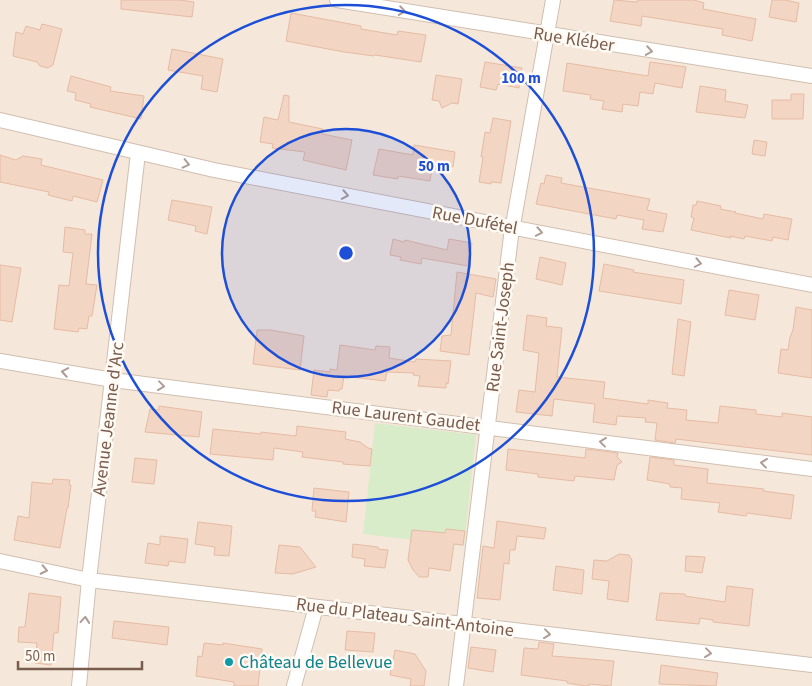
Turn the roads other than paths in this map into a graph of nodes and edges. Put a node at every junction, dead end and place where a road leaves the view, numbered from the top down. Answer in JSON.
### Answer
{"nodes":[{"id":1,"x":338,"y":0,"type":"edge"},
{"id":2,"x":553,"y":0,"type":"edge"},
{"id":3,"x":548,"y":35,"type":"junction"},
{"id":4,"x":812,"y":76,"type":"edge"},
{"id":5,"x":0,"y":120,"type":"edge"},
{"id":6,"x":138,"y":153,"type":"junction"},
{"id":7,"x":513,"y":227,"type":"junction"},
{"id":8,"x":812,"y":285,"type":"edge"},
{"id":9,"x":0,"y":361,"type":"edge"},
{"id":10,"x":113,"y":380,"type":"junction"},
{"id":11,"x":488,"y":426,"type":"junction"},
{"id":12,"x":812,"y":469,"type":"edge"},
{"id":13,"x":0,"y":561,"type":"edge"},
{"id":14,"x":89,"y":580,"type":"junction"},
{"id":15,"x":316,"y":607,"type":"junction"},
{"id":16,"x":464,"y":624,"type":"junction"},
{"id":17,"x":812,"y":664,"type":"edge"},
{"id":18,"x":79,"y":686,"type":"edge"},
{"id":19,"x":294,"y":686,"type":"edge"},
{"id":20,"x":456,"y":686,"type":"edge"}],
"edges":[{"from":1,"to":3,"type":"street","name":"Rue Kléber","one_way":true},
{"from":2,"to":3,"type":"street","name":"Rue Saint-Joseph"},
{"from":3,"to":4,"type":"street","name":"Rue Kléber","one_way":true},
{"from":3,"to":7,"type":"street","name":"Rue Saint-Joseph"},
{"from":5,"to":6,"type":"street","name":"Rue Dufétel"},
{"from":6,"to":7,"type":"street","name":"Rue Dufétel","one_way":true},
{"from":6,"to":10,"type":"street","name":"Avenue Jeanne d'Arc"},
{"from":7,"to":8,"type":"street","name":"Rue Dufétel","one_way":true},
{"from":7,"to":11,"type":"street","name":"Rue Saint-Joseph"},
{"from":10,"to":9,"type":"street","name":"Rue Laurent Gaudet","one_way":true},
{"from":10,"to":11,"type":"street","name":"Rue Laurent Gaudet","one_way":true},
{"from":10,"to":14,"type":"street","name":"Avenue Jeanne d'Arc"},
{"from":12,"to":11,"type":"street","name":"Rue Laurent Gaudet","one_way":true},
{"from":11,"to":16,"type":"street","name":"Rue Saint-Joseph"},
{"from":13,"to":14,"type":"street","name":"Rue du Plateau Saint-Antoine","one_way":true},
{"from":14,"to":15,"type":"street","name":"Rue du Plateau Saint-Antoine"},
{"from":18,"to":14,"type":"street","name":"Avenue Jeanne d'Arc","one_way":true},
{"from":15,"to":16,"type":"street","name":"Rue du Plateau Saint-Antoine"},
{"from":15,"to":19,"type":"street"},
{"from":16,"to":17,"type":"street","name":"Rue du Plateau Saint-Antoine","one_way":true},
{"from":16,"to":20,"type":"street","name":"Rue Saint-Joseph"}]}
